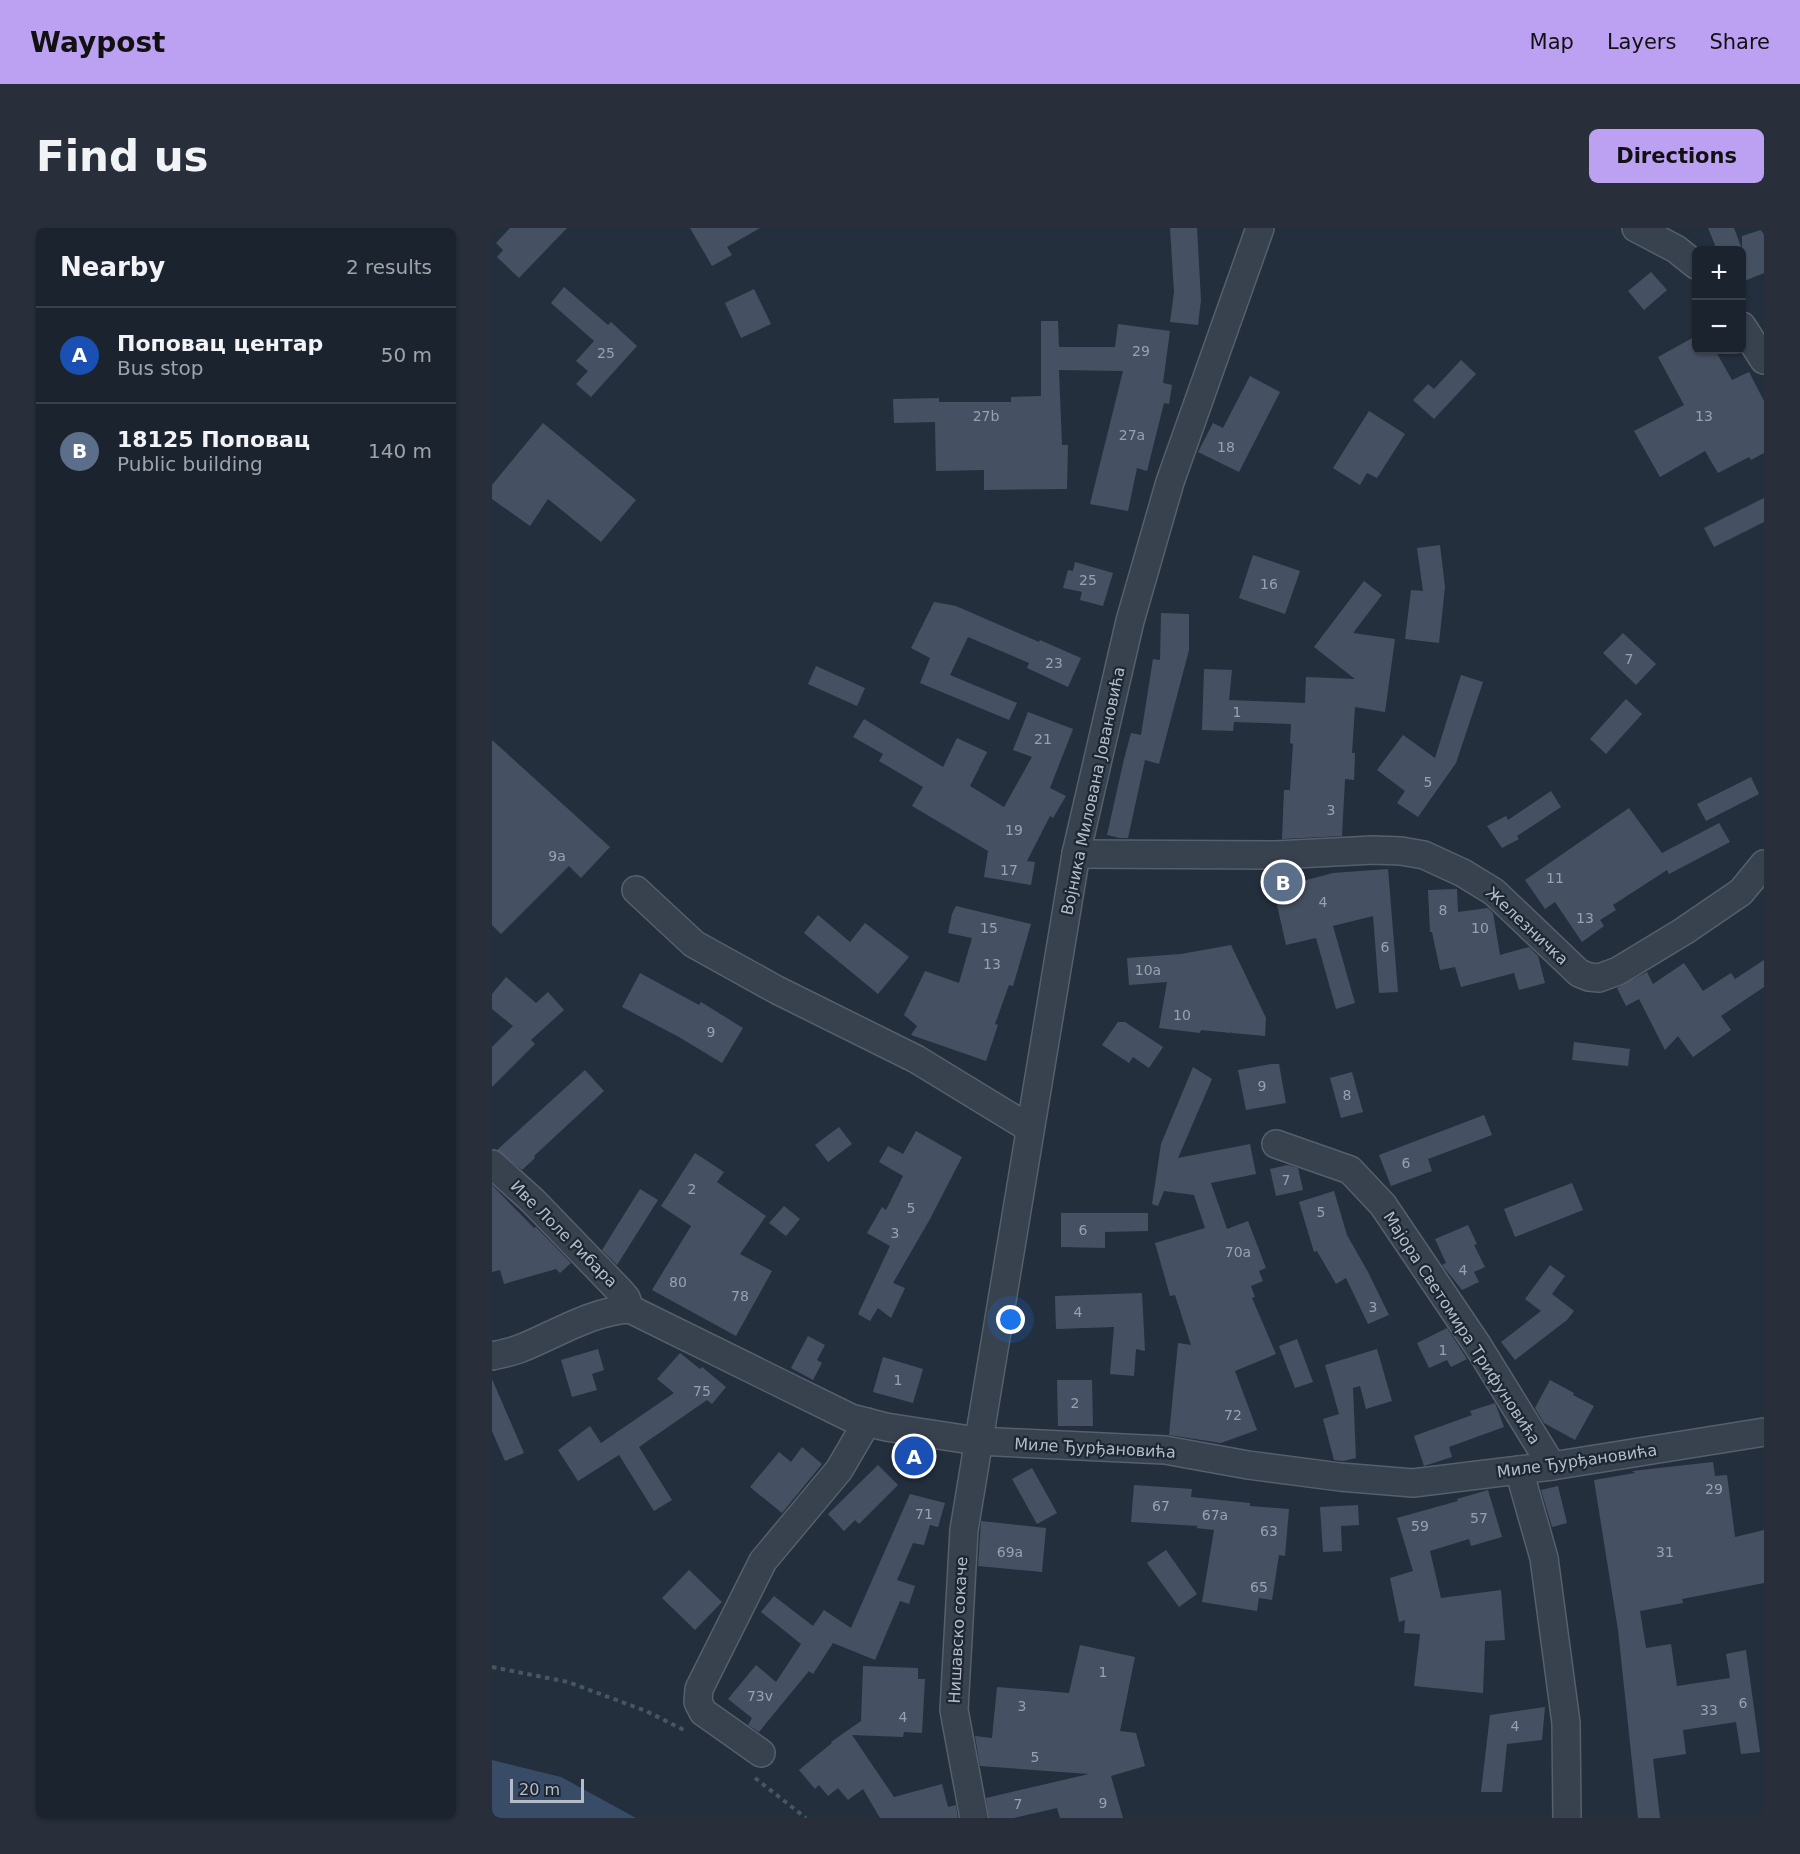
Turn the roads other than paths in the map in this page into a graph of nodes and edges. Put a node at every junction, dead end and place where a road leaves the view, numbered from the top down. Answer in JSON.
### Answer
{"nodes":[{"id":1,"x":1260,"y":228,"type":"edge"},
{"id":2,"x":1636,"y":228,"type":"edge"},
{"id":3,"x":1692,"y":262,"type":"edge"},
{"id":4,"x":1746,"y":332,"type":"edge"},
{"id":5,"x":1764,"y":360,"type":"edge"},
{"id":6,"x":1076,"y":854,"type":"junction"},
{"id":7,"x":1764,"y":864,"type":"edge"},
{"id":8,"x":636,"y":890,"type":"dead end"},
{"id":9,"x":1029,"y":1128,"type":"junction"},
{"id":10,"x":1276,"y":1144,"type":"dead end"},
{"id":11,"x":492,"y":1164,"type":"edge"},
{"id":12,"x":630,"y":1309,"type":"junction"},
{"id":13,"x":492,"y":1356,"type":"edge"},
{"id":14,"x":867,"y":1422,"type":"junction"},
{"id":15,"x":1764,"y":1432,"type":"edge"},
{"id":16,"x":978,"y":1441,"type":"junction"},
{"id":17,"x":1552,"y":1466,"type":"junction"},
{"id":18,"x":1519,"y":1470,"type":"junction"},
{"id":19,"x":757,"y":1765,"type":"road end"},
{"id":20,"x":974,"y":1818,"type":"edge"},
{"id":21,"x":1567,"y":1818,"type":"edge"}],
"edges":[{"from":1,"to":6,"type":"street","name":"Војника Милована Јовановића"},
{"from":2,"to":3,"type":"street"},
{"from":4,"to":5,"type":"street"},
{"from":6,"to":7,"type":"street","name":"Железничка"},
{"from":6,"to":9,"type":"street","name":"Војника Милована Јовановића"},
{"from":8,"to":9,"type":"street"},
{"from":9,"to":16,"type":"street","name":"Војника Милована Јовановића"},
{"from":10,"to":17,"type":"street","name":"Мајора Светомира Трифуновића"},
{"from":11,"to":12,"type":"street","name":"Иве Лоле Рибара"},
{"from":12,"to":13,"type":"street"},
{"from":12,"to":14,"type":"street","name":"Миле Ђурђановића"},
{"from":14,"to":16,"type":"street","name":"Миле Ђурђановића"},
{"from":14,"to":19,"type":"street"},
{"from":15,"to":17,"type":"street","name":"Миле Ђурђановића"},
{"from":16,"to":18,"type":"street","name":"Миле Ђурђановића"},
{"from":16,"to":20,"type":"street","name":"Нишавско сокаче"},
{"from":17,"to":18,"type":"street","name":"Миле Ђурђановића"},
{"from":18,"to":21,"type":"street"}]}
